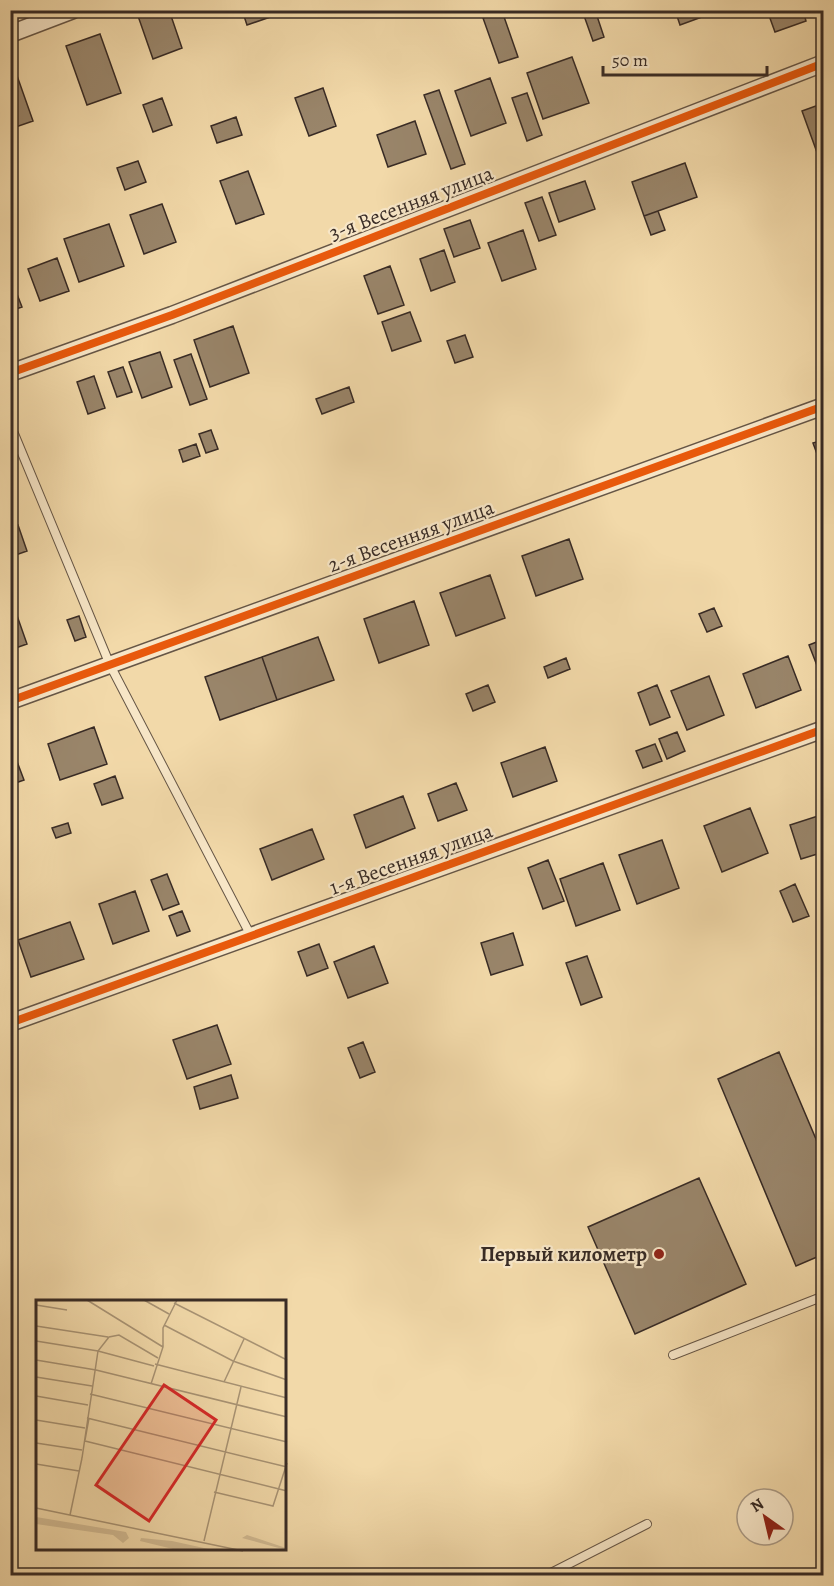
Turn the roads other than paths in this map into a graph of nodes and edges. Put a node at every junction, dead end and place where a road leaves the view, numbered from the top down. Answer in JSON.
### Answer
{"nodes":[{"id":1,"x":73,"y":10,"type":"edge"},
{"id":2,"x":10,"y":34,"type":"edge"},
{"id":3,"x":824,"y":63,"type":"edge"},
{"id":4,"x":10,"y":373,"type":"edge"},
{"id":5,"x":824,"y":406,"type":"edge"},
{"id":6,"x":10,"y":424,"type":"edge"},
{"id":7,"x":110,"y":665,"type":"junction"},
{"id":8,"x":10,"y":701,"type":"edge"},
{"id":9,"x":824,"y":729,"type":"edge"},
{"id":10,"x":250,"y":936,"type":"junction"},
{"id":11,"x":10,"y":1023,"type":"edge"},
{"id":12,"x":824,"y":1296,"type":"edge"},
{"id":13,"x":673,"y":1355,"type":"dead end"},
{"id":14,"x":647,"y":1524,"type":"dead end"},
{"id":15,"x":545,"y":1575,"type":"edge"}],
"edges":[{"from":1,"to":2,"type":"street"},
{"from":3,"to":4,"type":"street","name":"3-я Весенняя улица"},
{"from":5,"to":7,"type":"street","name":"2-я Весенняя улица"},
{"from":6,"to":7,"type":"lane"},
{"from":7,"to":8,"type":"street","name":"2-я Весенняя улица"},
{"from":7,"to":10,"type":"lane"},
{"from":9,"to":10,"type":"street","name":"1-я Весенняя улица"},
{"from":10,"to":11,"type":"street","name":"1-я Весенняя улица"},
{"from":12,"to":13,"type":"lane"},
{"from":14,"to":15,"type":"lane"}]}
